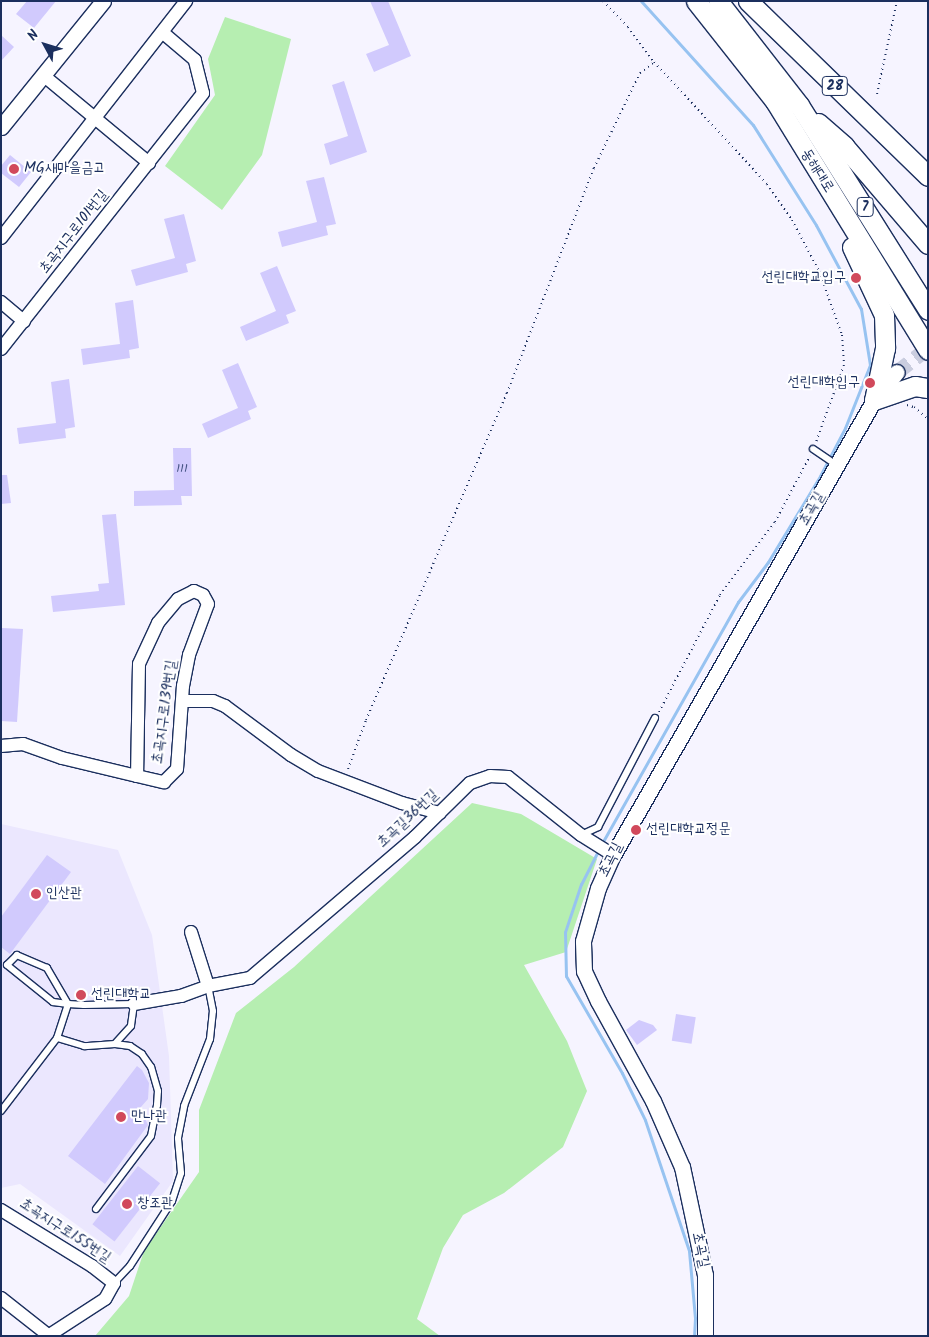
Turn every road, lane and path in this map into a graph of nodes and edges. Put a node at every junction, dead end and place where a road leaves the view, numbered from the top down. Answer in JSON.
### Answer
{"nodes":[{"id":1,"x":103,"y":1,"type":"edge"},
{"id":2,"x":186,"y":1,"type":"edge"},
{"id":3,"x":603,"y":1,"type":"edge"},
{"id":4,"x":696,"y":1,"type":"edge"},
{"id":5,"x":718,"y":1,"type":"edge"},
{"id":6,"x":748,"y":1,"type":"edge"},
{"id":7,"x":897,"y":1,"type":"edge"},
{"id":8,"x":162,"y":32,"type":"junction"},
{"id":9,"x":654,"y":62,"type":"junction"},
{"id":10,"x":43,"y":75,"type":"junction"},
{"id":11,"x":877,"y":94,"type":"dead end"},
{"id":12,"x":799,"y":105,"type":"junction"},
{"id":13,"x":95,"y":118,"type":"junction"},
{"id":14,"x":1,"y":127,"type":"edge"},
{"id":15,"x":149,"y":163,"type":"junction"},
{"id":16,"x":813,"y":166,"type":"junction"},
{"id":17,"x":926,"y":176,"type":"edge"},
{"id":18,"x":1,"y":238,"type":"edge"},
{"id":19,"x":928,"y":244,"type":"edge"},
{"id":20,"x":1,"y":302,"type":"edge"},
{"id":21,"x":928,"y":310,"type":"edge"},
{"id":22,"x":24,"y":321,"type":"junction"},
{"id":23,"x":1,"y":349,"type":"edge"},
{"id":24,"x":928,"y":350,"type":"edge"},
{"id":25,"x":897,"y":372,"type":"tunnel mouth"},
{"id":26,"x":928,"y":388,"type":"edge"},
{"id":27,"x":874,"y":400,"type":"junction"},
{"id":28,"x":813,"y":449,"type":"junction"},
{"id":29,"x":837,"y":465,"type":"junction"},
{"id":30,"x":182,"y":701,"type":"junction"},
{"id":31,"x":655,"y":718,"type":"joint"},
{"id":32,"x":1,"y":746,"type":"edge"},
{"id":33,"x":137,"y":776,"type":"junction"},
{"id":34,"x":343,"y":780,"type":"junction"},
{"id":35,"x":440,"y":813,"type":"junction"},
{"id":36,"x":581,"y":835,"type":"junction"},
{"id":37,"x":608,"y":852,"type":"junction"},
{"id":38,"x":191,"y":932,"type":"dead end"},
{"id":39,"x":208,"y":986,"type":"junction"},
{"id":40,"x":68,"y":1004,"type":"junction"},
{"id":41,"x":134,"y":1004,"type":"junction"},
{"id":42,"x":58,"y":1038,"type":"junction"},
{"id":43,"x":115,"y":1044,"type":"junction"},
{"id":44,"x":1,"y":1111,"type":"edge"},
{"id":45,"x":96,"y":1209,"type":"dead end"},
{"id":46,"x":1,"y":1210,"type":"edge"},
{"id":47,"x":114,"y":1283,"type":"junction"},
{"id":48,"x":1,"y":1298,"type":"edge"},
{"id":49,"x":48,"y":1336,"type":"edge"},
{"id":50,"x":705,"y":1336,"type":"edge"}],
"edges":[{"from":1,"to":10,"type":"street"},
{"from":2,"to":8,"type":"street"},
{"from":3,"to":9,"type":"path"},
{"from":4,"to":16,"type":"main road","name":"동해대로","number":"7"},
{"from":5,"to":12,"type":"main road","name":"동해대로","number":"7"},
{"from":6,"to":17,"type":"main road","number":"28"},
{"from":7,"to":11,"type":"path"},
{"from":8,"to":13,"type":"street"},
{"from":8,"to":15,"type":"street","name":"초곡지구로101번길"},
{"from":9,"to":28,"type":"path"},
{"from":9,"to":34,"type":"path"},
{"from":10,"to":13,"type":"street"},
{"from":10,"to":14,"type":"street"},
{"from":12,"to":19,"type":"main road"},
{"from":12,"to":21,"type":"main road","name":"동해대로","number":"7"},
{"from":13,"to":15,"type":"street"},
{"from":13,"to":18,"type":"street"},
{"from":15,"to":22,"type":"street","name":"초곡지구로101번길"},
{"from":16,"to":24,"type":"main road","name":"동해대로","number":"7"},
{"from":16,"to":27,"type":"main road"},
{"from":20,"to":22,"type":"street"},
{"from":22,"to":23,"type":"street","name":"초곡지구로101번길"},
{"from":25,"to":27,"type":"street","name":"초곡길"},
{"from":26,"to":27,"type":"main road"},
{"from":27,"to":29,"type":"street","name":"초곡길"},
{"from":28,"to":29,"type":"lane"},
{"from":28,"to":31,"type":"path"},
{"from":29,"to":37,"type":"street","name":"초곡길"},
{"from":30,"to":33,"type":"street","name":"초곡지구로139번길"},
{"from":30,"to":33,"type":"street","name":"초곡지구로139번길"},
{"from":30,"to":34,"type":"street"},
{"from":31,"to":36,"type":"lane"},
{"from":32,"to":33,"type":"street","name":"초곡지구로139번길"},
{"from":34,"to":35,"type":"street"},
{"from":35,"to":36,"type":"street","name":"초곡길36번길"},
{"from":35,"to":39,"type":"street","name":"초곡길36번길"},
{"from":36,"to":37,"type":"street","name":"초곡길36번길"},
{"from":37,"to":50,"type":"street","name":"초곡길"},
{"from":38,"to":39,"type":"street"},
{"from":39,"to":41,"type":"street","name":"초곡길36번길"},
{"from":39,"to":47,"type":"lane"},
{"from":40,"to":40,"type":"lane"},
{"from":40,"to":41,"type":"lane"},
{"from":40,"to":42,"type":"lane"},
{"from":41,"to":43,"type":"lane"},
{"from":42,"to":43,"type":"lane"},
{"from":42,"to":44,"type":"lane"},
{"from":43,"to":45,"type":"lane"},
{"from":46,"to":47,"type":"street","name":"초곡지구로155번길"},
{"from":47,"to":49,"type":"street","name":"초곡지구로155번길"},
{"from":48,"to":49,"type":"street"}]}
